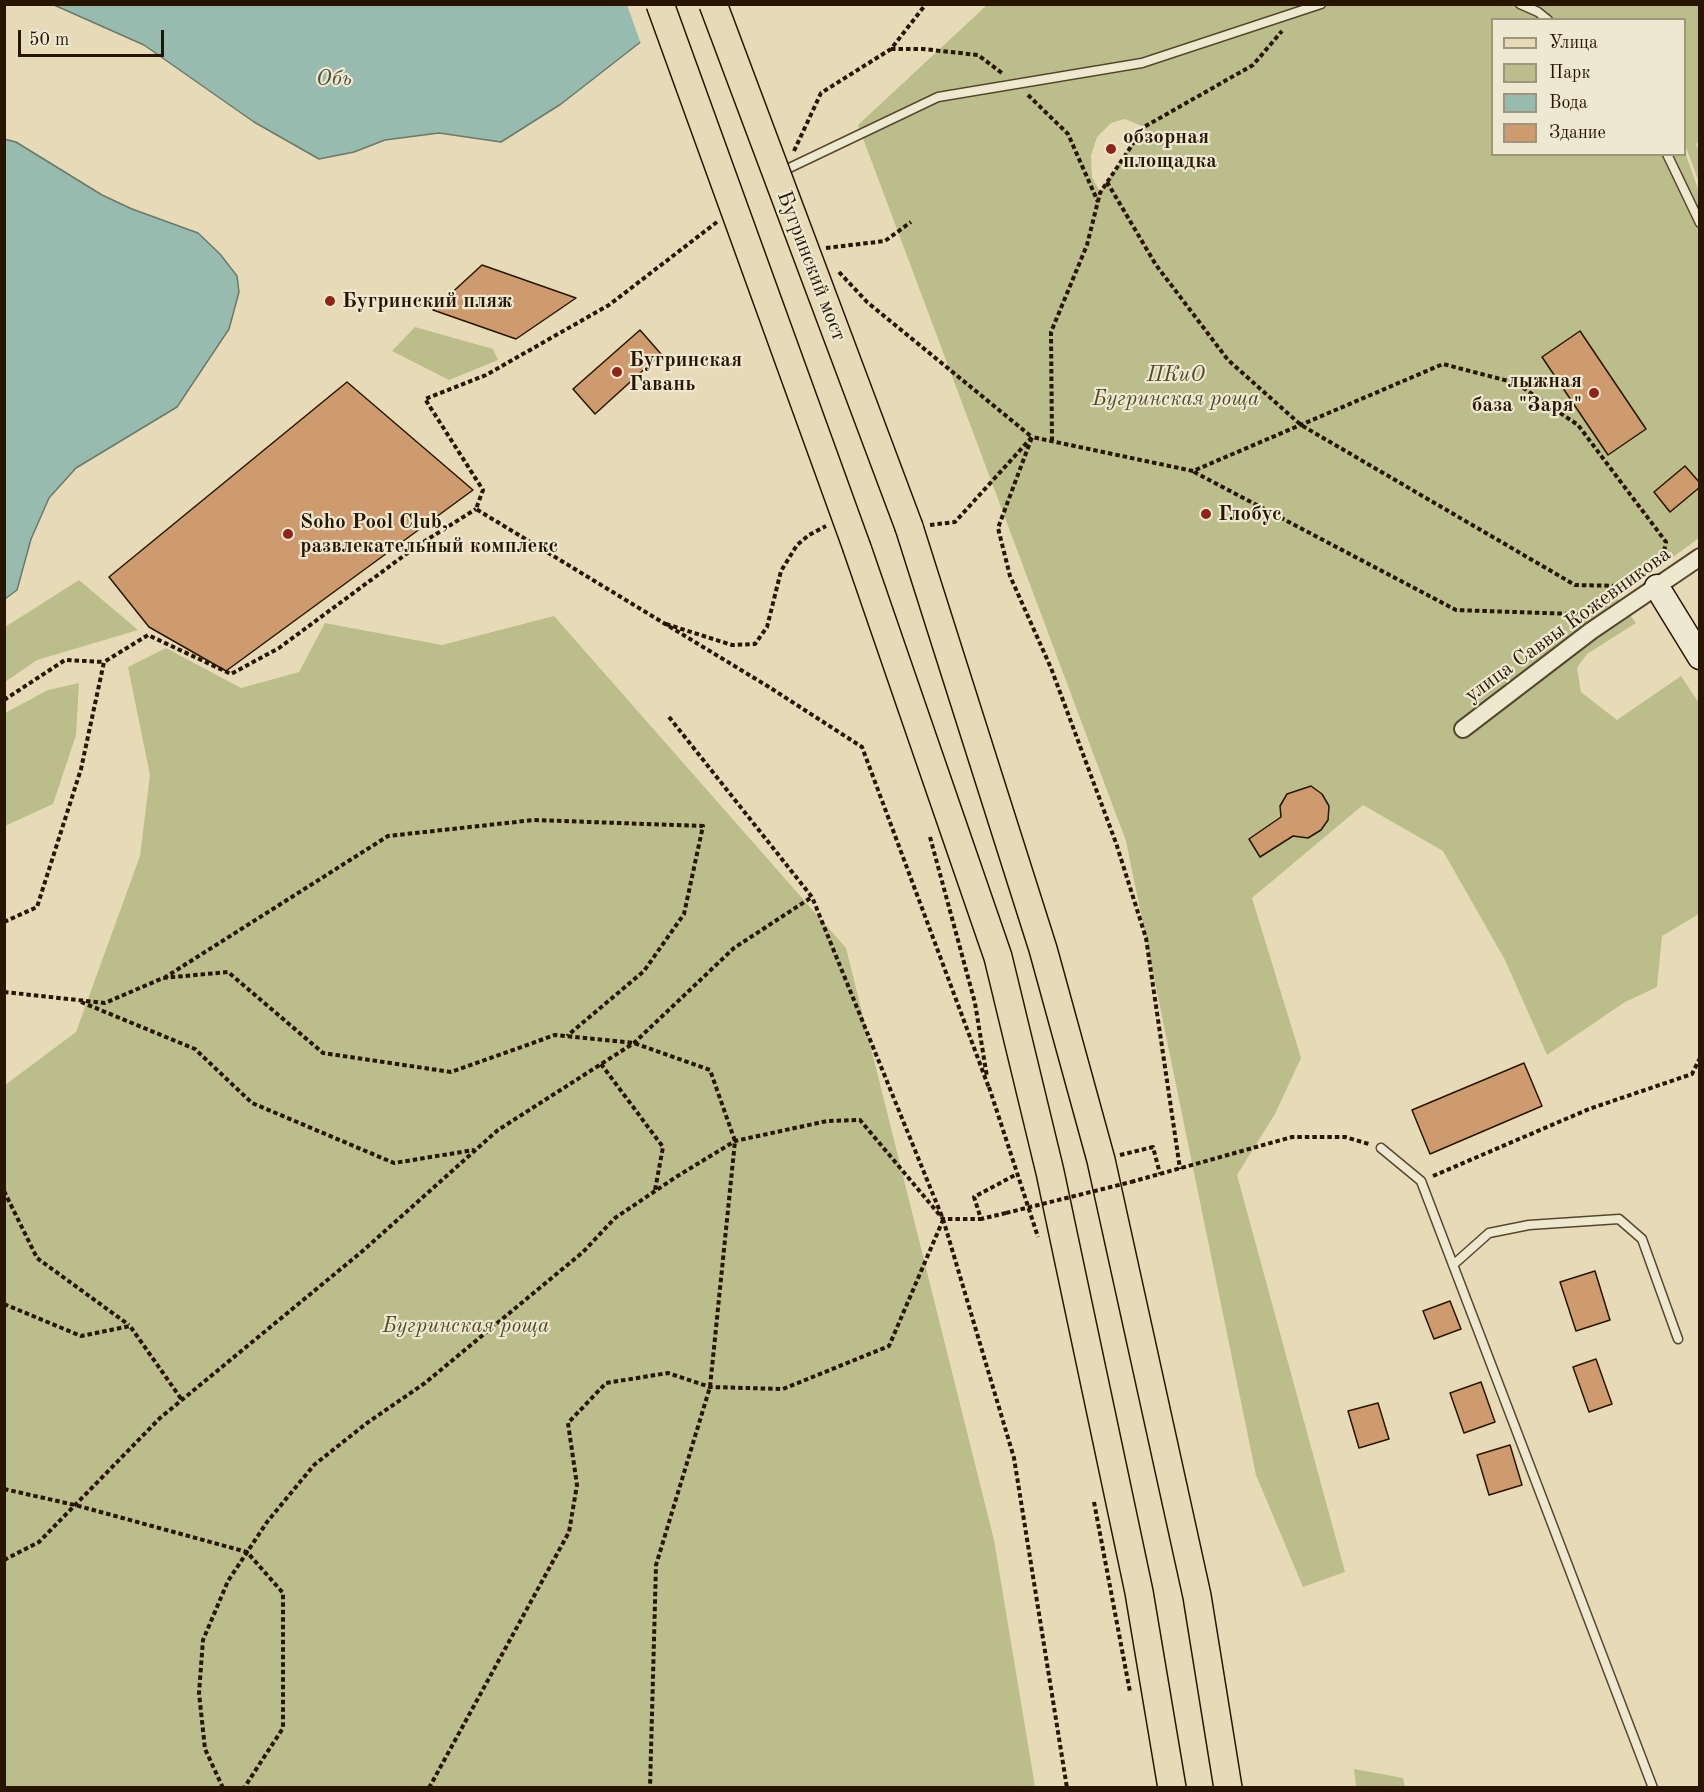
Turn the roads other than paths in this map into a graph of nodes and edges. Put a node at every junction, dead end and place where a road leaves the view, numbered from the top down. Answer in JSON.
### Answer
{"nodes":[{"id":1,"x":660,"y":4,"type":"edge"},
{"id":2,"x":713,"y":4,"type":"edge"},
{"id":3,"x":1321,"y":4,"type":"edge"},
{"id":4,"x":1520,"y":4,"type":"edge"},
{"id":5,"x":1546,"y":18,"type":"edge"},
{"id":6,"x":1668,"y":156,"type":"edge"},
{"id":7,"x":785,"y":170,"type":"road end"},
{"id":8,"x":1700,"y":223,"type":"edge"},
{"id":9,"x":1700,"y":557,"type":"edge"},
{"id":10,"x":1656,"y":587,"type":"junction"},
{"id":11,"x":1700,"y":657,"type":"edge"},
{"id":12,"x":1463,"y":729,"type":"dead end"},
{"id":13,"x":1381,"y":1148,"type":"road end"},
{"id":14,"x":1453,"y":1265,"type":"junction"},
{"id":15,"x":1678,"y":1339,"type":"dead end"},
{"id":16,"x":1172,"y":1788,"type":"edge"},
{"id":17,"x":1228,"y":1788,"type":"edge"},
{"id":18,"x":1653,"y":1788,"type":"edge"}],
"edges":[{"from":1,"to":16,"type":"main road","bridge":true},
{"from":2,"to":17,"type":"main road","name":"Бугринский мост","bridge":true},
{"from":3,"to":7,"type":"lane"},
{"from":4,"to":5,"type":"lane"},
{"from":6,"to":8,"type":"lane"},
{"from":9,"to":10,"type":"street","name":"улица Саввы Кожевникова"},
{"from":10,"to":11,"type":"street"},
{"from":10,"to":12,"type":"street","name":"улица Саввы Кожевникова"},
{"from":13,"to":14,"type":"lane"},
{"from":14,"to":15,"type":"lane"},
{"from":14,"to":18,"type":"lane"}]}
